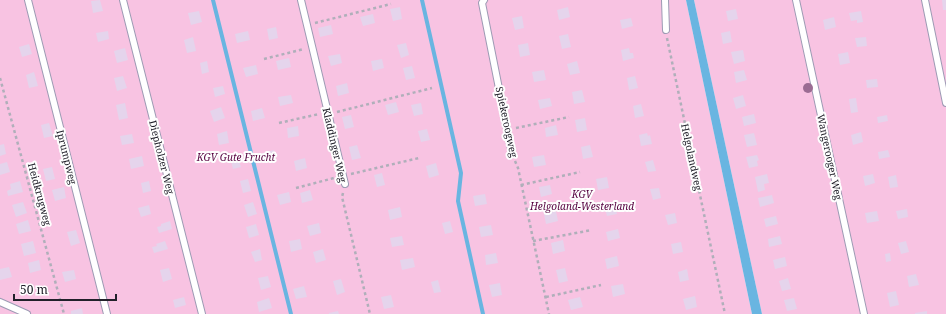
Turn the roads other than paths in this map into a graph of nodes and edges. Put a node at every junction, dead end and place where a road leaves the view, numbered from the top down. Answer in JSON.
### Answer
{"nodes":[{"id":1,"x":28,"y":0,"type":"edge"},
{"id":2,"x":123,"y":0,"type":"edge"},
{"id":3,"x":301,"y":0,"type":"edge"},
{"id":4,"x":484,"y":0,"type":"edge"},
{"id":5,"x":665,"y":0,"type":"edge"},
{"id":6,"x":796,"y":0,"type":"edge"},
{"id":7,"x":925,"y":0,"type":"edge"},
{"id":8,"x":666,"y":30,"type":"road end"},
{"id":9,"x":946,"y":103,"type":"edge"},
{"id":10,"x":512,"y":154,"type":"road end"},
{"id":11,"x":344,"y":184,"type":"road end"},
{"id":12,"x":0,"y":302,"type":"edge"},
{"id":13,"x":27,"y":314,"type":"edge"},
{"id":14,"x":107,"y":314,"type":"edge"},
{"id":15,"x":202,"y":314,"type":"edge"},
{"id":16,"x":864,"y":314,"type":"edge"}],
"edges":[{"from":1,"to":14,"type":"lane","name":"Iprumpweg"},
{"from":2,"to":15,"type":"lane","name":"Diepholzer Weg"},
{"from":3,"to":11,"type":"lane","name":"Kladdinger Weg"},
{"from":4,"to":10,"type":"lane","name":"Spiekeroogweg"},
{"from":5,"to":8,"type":"lane"},
{"from":6,"to":16,"type":"lane","name":"Wangerooger Weg"},
{"from":7,"to":9,"type":"lane"},
{"from":12,"to":13,"type":"lane"}]}
